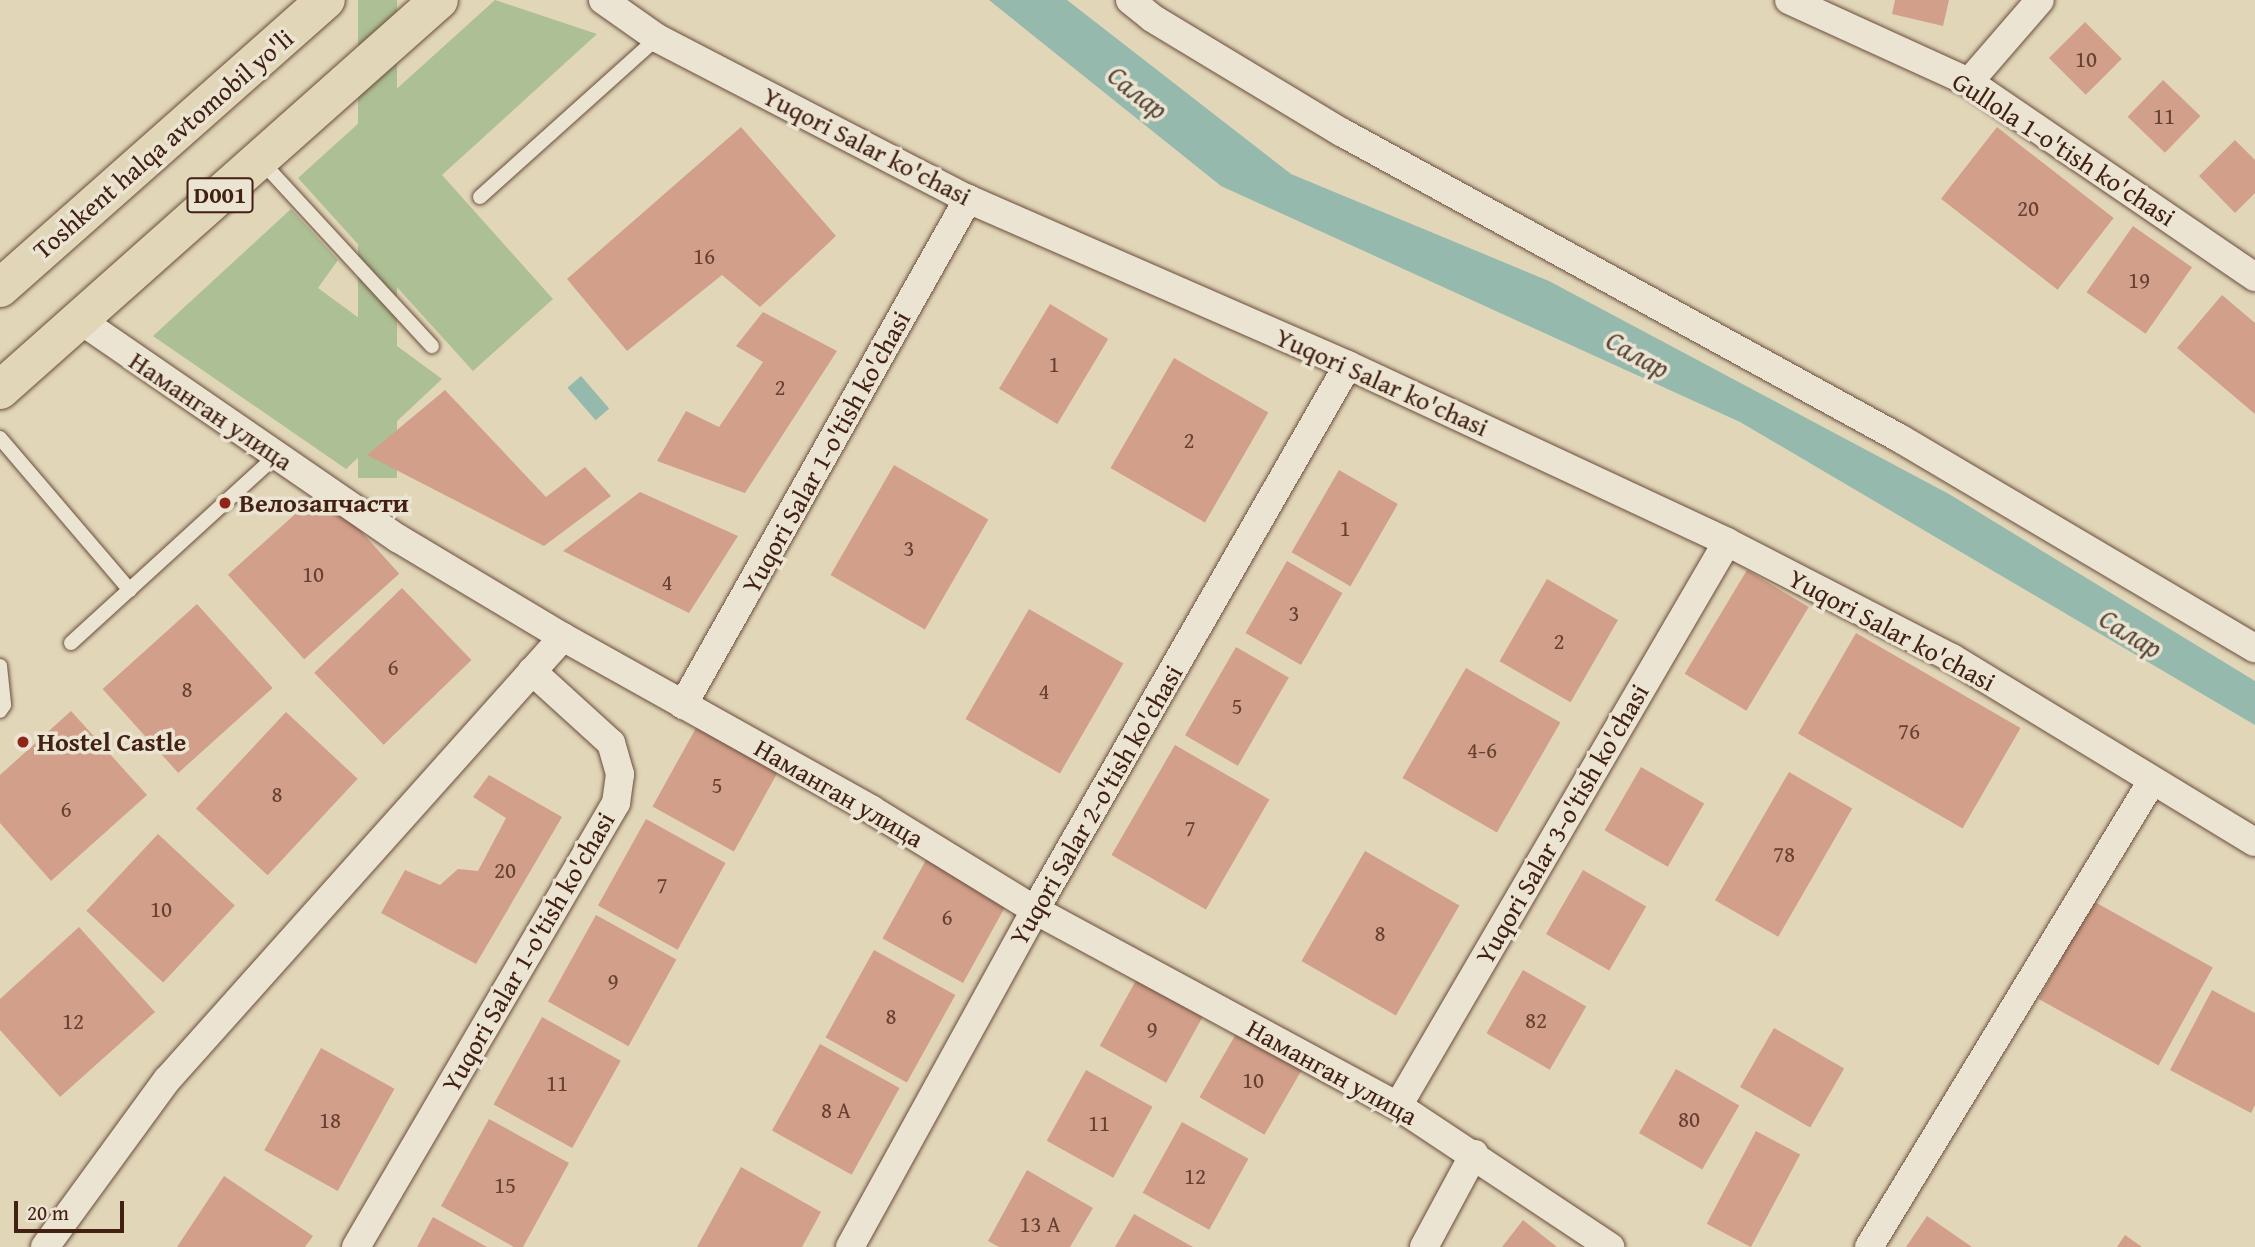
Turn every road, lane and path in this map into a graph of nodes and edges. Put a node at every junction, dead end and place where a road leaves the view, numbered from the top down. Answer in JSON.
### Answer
{"nodes":[{"id":1,"x":326,"y":0,"type":"edge"},
{"id":2,"x":439,"y":0,"type":"edge"},
{"id":3,"x":603,"y":0,"type":"edge"},
{"id":4,"x":1130,"y":0,"type":"edge"},
{"id":5,"x":1789,"y":0,"type":"edge"},
{"id":6,"x":2040,"y":0,"type":"edge"},
{"id":7,"x":657,"y":38,"type":"junction"},
{"id":8,"x":1969,"y":82,"type":"junction"},
{"id":9,"x":260,"y":160,"type":"junction"},
{"id":10,"x":480,"y":197,"type":"dead end"},
{"id":11,"x":968,"y":198,"type":"junction"},
{"id":12,"x":2255,"y":277,"type":"edge"},
{"id":13,"x":0,"y":288,"type":"edge"},
{"id":14,"x":80,"y":320,"type":"junction"},
{"id":15,"x":432,"y":346,"type":"dead end"},
{"id":16,"x":1348,"y":365,"type":"junction"},
{"id":17,"x":0,"y":390,"type":"edge"},
{"id":18,"x":0,"y":438,"type":"edge"},
{"id":19,"x":276,"y":456,"type":"junction"},
{"id":20,"x":1727,"y":542,"type":"junction"},
{"id":21,"x":130,"y":590,"type":"junction"},
{"id":22,"x":563,"y":637,"type":"junction"},
{"id":23,"x":71,"y":643,"type":"dead end"},
{"id":24,"x":2255,"y":648,"type":"edge"},
{"id":25,"x":0,"y":666,"type":"edge"},
{"id":26,"x":532,"y":671,"type":"junction"},
{"id":27,"x":683,"y":705,"type":"junction"},
{"id":28,"x":0,"y":711,"type":"edge"},
{"id":29,"x":2152,"y":781,"type":"junction"},
{"id":30,"x":2255,"y":842,"type":"edge"},
{"id":31,"x":1035,"y":911,"type":"junction"},
{"id":32,"x":1398,"y":1106,"type":"junction"},
{"id":33,"x":1474,"y":1154,"type":"junction"},
{"id":34,"x":45,"y":1247,"type":"edge"},
{"id":35,"x":356,"y":1247,"type":"edge"},
{"id":36,"x":850,"y":1247,"type":"edge"},
{"id":37,"x":1424,"y":1247,"type":"edge"},
{"id":38,"x":1610,"y":1247,"type":"edge"},
{"id":39,"x":1870,"y":1247,"type":"edge"}],
"edges":[{"from":1,"to":13,"type":"highway","name":"Toshkent halqa avtomobil yo'li","number":"D001"},
{"from":2,"to":9,"type":"highway","number":"D001"},
{"from":3,"to":7,"type":"street","name":"Yuqori Salar ko'chasi"},
{"from":4,"to":24,"type":"street"},
{"from":5,"to":8,"type":"street","name":"Gullola 1-o'tish ko'chasi"},
{"from":6,"to":8,"type":"street"},
{"from":7,"to":10,"type":"lane"},
{"from":7,"to":11,"type":"street","name":"Yuqori Salar ko'chasi"},
{"from":8,"to":12,"type":"street","name":"Gullola 1-o'tish ko'chasi"},
{"from":9,"to":14,"type":"highway","number":"D001"},
{"from":9,"to":15,"type":"lane"},
{"from":11,"to":16,"type":"street","name":"Yuqori Salar ko'chasi"},
{"from":11,"to":27,"type":"street","name":"Yuqori Salar 1-o'tish ko'chasi"},
{"from":14,"to":17,"type":"highway","number":"D001"},
{"from":14,"to":19,"type":"street","name":"Наманган улица"},
{"from":16,"to":20,"type":"street","name":"Yuqori Salar ko'chasi"},
{"from":16,"to":31,"type":"street","name":"Yuqori Salar 2-o'tish ko'chasi"},
{"from":18,"to":21,"type":"lane"},
{"from":19,"to":21,"type":"lane"},
{"from":19,"to":22,"type":"street","name":"Наманган улица"},
{"from":20,"to":29,"type":"street","name":"Yuqori Salar ko'chasi"},
{"from":20,"to":32,"type":"street","name":"Yuqori Salar 3-o'tish ko'chasi"},
{"from":21,"to":23,"type":"lane"},
{"from":22,"to":26,"type":"street"},
{"from":22,"to":27,"type":"street","name":"Наманган улица"},
{"from":25,"to":28,"type":"lane"},
{"from":26,"to":34,"type":"street"},
{"from":26,"to":35,"type":"street","name":"Yuqori Salar 1-o'tish ko'chasi"},
{"from":27,"to":31,"type":"street","name":"Наманган улица"},
{"from":29,"to":30,"type":"street","name":"Yuqori Salar ko'chasi"},
{"from":29,"to":39,"type":"street"},
{"from":31,"to":32,"type":"street","name":"Наманган улица"},
{"from":31,"to":36,"type":"street","name":"Yuqori Salar 2-o'tish ko'chasi"},
{"from":32,"to":33,"type":"street","name":"Наманган улица"},
{"from":33,"to":37,"type":"street"},
{"from":33,"to":38,"type":"street","name":"Наманган улица"}]}
